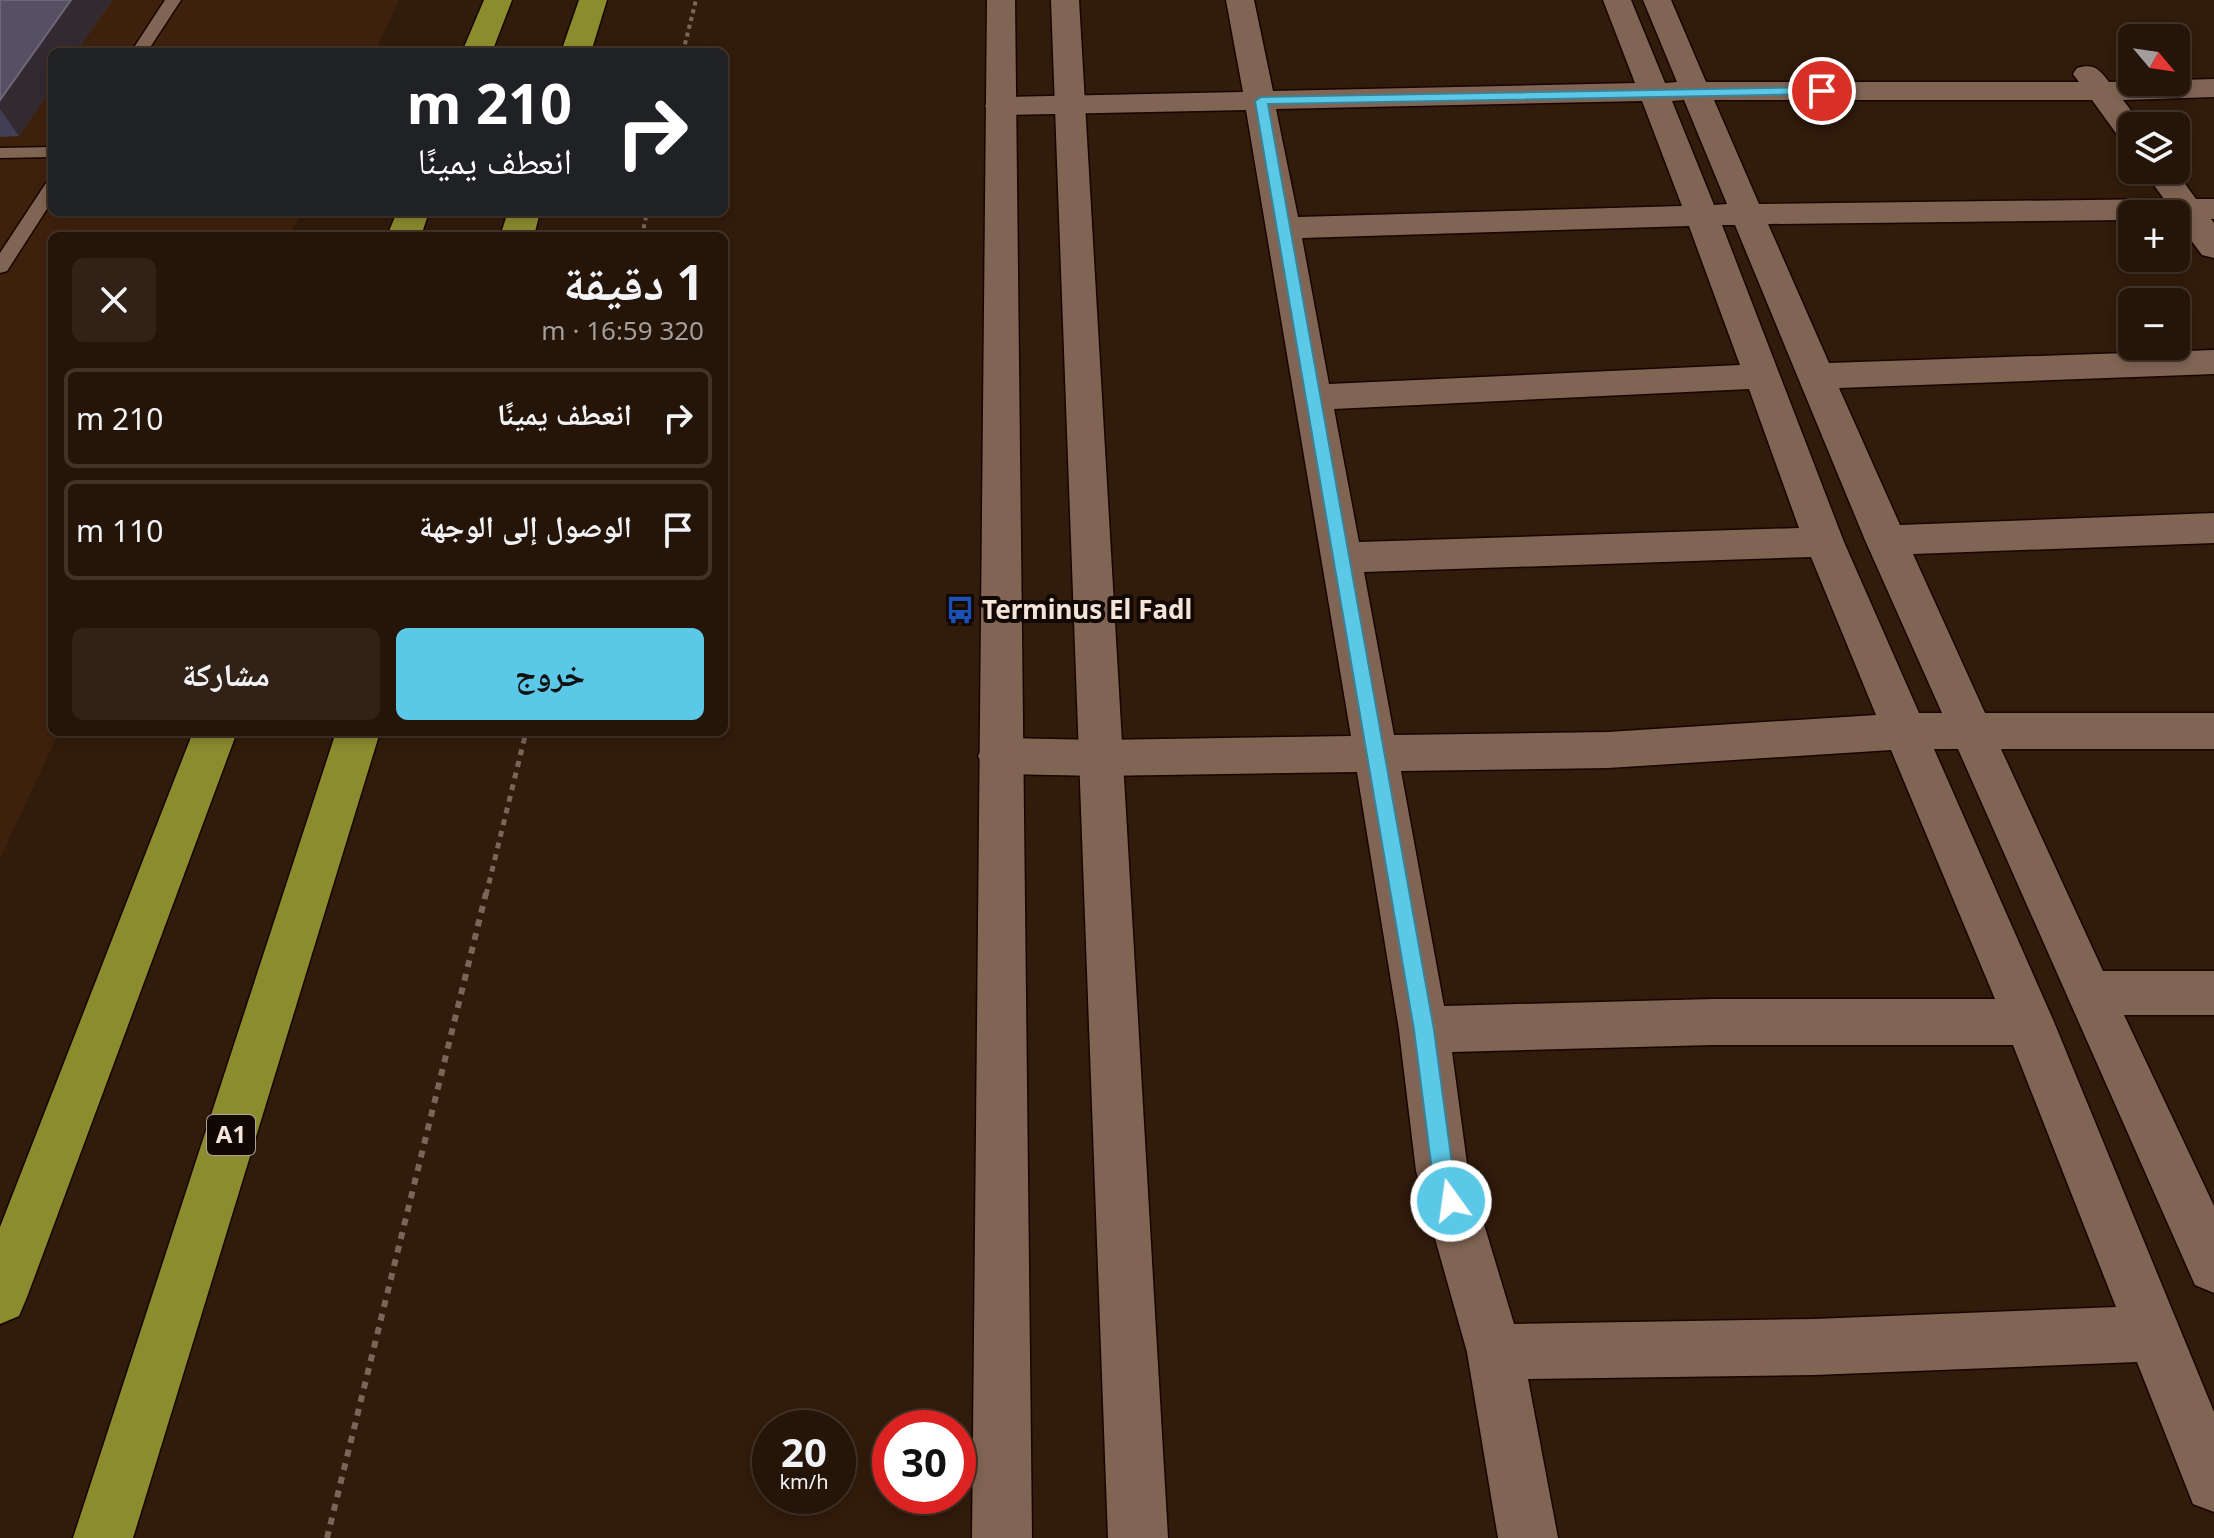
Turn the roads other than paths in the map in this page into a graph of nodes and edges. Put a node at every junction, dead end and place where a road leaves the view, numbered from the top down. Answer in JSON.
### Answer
{"nodes":[{"id":1,"x":173,"y":0,"type":"edge"},
{"id":2,"x":498,"y":0,"type":"edge"},
{"id":3,"x":593,"y":0,"type":"edge"},
{"id":4,"x":1001,"y":0,"type":"edge"},
{"id":5,"x":1065,"y":0,"type":"edge"},
{"id":6,"x":1240,"y":0,"type":"edge"},
{"id":7,"x":1617,"y":0,"type":"edge"},
{"id":8,"x":1657,"y":0,"type":"edge"},
{"id":9,"x":142,"y":48,"type":"edge"},
{"id":10,"x":479,"y":48,"type":"edge"},
{"id":11,"x":577,"y":48,"type":"edge"},
{"id":12,"x":2214,"y":62,"type":"edge"},
{"id":13,"x":2190,"y":63,"type":"edge"},
{"id":14,"x":2118,"y":64,"type":"edge"},
{"id":15,"x":2082,"y":65,"type":"junction"},
{"id":16,"x":1207,"y":73,"type":"dead end"},
{"id":17,"x":1670,"y":79,"type":"junction"},
{"id":18,"x":1045,"y":84,"type":"junction"},
{"id":19,"x":1256,"y":87,"type":"junction"},
{"id":20,"x":2214,"y":88,"type":"edge"},
{"id":21,"x":2102,"y":91,"type":"junction"},
{"id":22,"x":2118,"y":113,"type":"edge"},
{"id":23,"x":48,"y":152,"type":"edge"},
{"id":24,"x":0,"y":153,"type":"edge"},
{"id":25,"x":2174,"y":184,"type":"edge"},
{"id":26,"x":48,"y":193,"type":"edge"},
{"id":27,"x":2201,"y":209,"type":"edge"},
{"id":28,"x":1748,"y":214,"type":"junction"},
{"id":29,"x":1702,"y":216,"type":"junction"},
{"id":30,"x":1284,"y":228,"type":"junction"},
{"id":31,"x":2214,"y":247,"type":"edge"},
{"id":32,"x":0,"y":267,"type":"edge"},
{"id":33,"x":2214,"y":362,"type":"edge"},
{"id":34,"x":1763,"y":376,"type":"junction"},
{"id":35,"x":1818,"y":376,"type":"junction"},
{"id":36,"x":1314,"y":397,"type":"junction"},
{"id":37,"x":2214,"y":528,"type":"edge"},
{"id":38,"x":1885,"y":540,"type":"junction"},
{"id":39,"x":1824,"y":542,"type":"junction"},
{"id":40,"x":1341,"y":558,"type":"junction"},
{"id":41,"x":1908,"y":731,"type":"junction"},
{"id":42,"x":2214,"y":731,"type":"edge"},
{"id":43,"x":1974,"y":733,"type":"junction"},
{"id":44,"x":213,"y":736,"type":"edge"},
{"id":45,"x":357,"y":736,"type":"edge"},
{"id":46,"x":1375,"y":752,"type":"junction"},
{"id":47,"x":1000,"y":756,"type":"junction"},
{"id":48,"x":1099,"y":758,"type":"junction"},
{"id":49,"x":2088,"y":993,"type":"junction"},
{"id":50,"x":2214,"y":993,"type":"edge"},
{"id":51,"x":2029,"y":1022,"type":"junction"},
{"id":52,"x":1424,"y":1030,"type":"junction"},
{"id":53,"x":2214,"y":1266,"type":"edge"},
{"id":54,"x":0,"y":1297,"type":"edge"},
{"id":55,"x":2156,"y":1333,"type":"junction"},
{"id":56,"x":1495,"y":1352,"type":"junction"},
{"id":57,"x":2214,"y":1483,"type":"edge"},
{"id":58,"x":103,"y":1538,"type":"edge"},
{"id":59,"x":1002,"y":1538,"type":"edge"},
{"id":60,"x":1138,"y":1538,"type":"edge"},
{"id":61,"x":1528,"y":1538,"type":"edge"}],
"edges":[{"from":1,"to":9,"type":"lane"},
{"from":2,"to":10,"type":"highway"},
{"from":3,"to":11,"type":"highway"},
{"from":4,"to":18,"type":"street"},
{"from":5,"to":18,"type":"street"},
{"from":6,"to":19,"type":"street"},
{"from":7,"to":17,"type":"street"},
{"from":8,"to":17,"type":"street"},
{"from":12,"to":13,"type":"street"},
{"from":14,"to":15,"type":"street"},
{"from":15,"to":17,"type":"street"},
{"from":15,"to":21,"type":"street"},
{"from":16,"to":19,"type":"street"},
{"from":17,"to":19,"type":"street"},
{"from":17,"to":21,"type":"street"},
{"from":17,"to":28,"type":"street"},
{"from":17,"to":29,"type":"street"},
{"from":18,"to":19,"type":"street"},
{"from":18,"to":47,"type":"street"},
{"from":18,"to":48,"type":"street"},
{"from":19,"to":30,"type":"street"},
{"from":20,"to":21,"type":"street"},
{"from":21,"to":22,"type":"street"},
{"from":23,"to":24,"type":"lane"},
{"from":25,"to":27,"type":"street"},
{"from":26,"to":32,"type":"lane"},
{"from":27,"to":28,"type":"street"},
{"from":27,"to":31,"type":"street"},
{"from":28,"to":29,"type":"street"},
{"from":28,"to":35,"type":"street"},
{"from":29,"to":30,"type":"street"},
{"from":29,"to":34,"type":"street"},
{"from":30,"to":36,"type":"street"},
{"from":33,"to":35,"type":"street"},
{"from":34,"to":36,"type":"street"},
{"from":34,"to":39,"type":"street"},
{"from":35,"to":38,"type":"street"},
{"from":36,"to":40,"type":"street"},
{"from":37,"to":38,"type":"street"},
{"from":38,"to":43,"type":"street"},
{"from":39,"to":40,"type":"street"},
{"from":39,"to":41,"type":"street"},
{"from":40,"to":46,"type":"street"},
{"from":41,"to":43,"type":"street"},
{"from":41,"to":46,"type":"street"},
{"from":41,"to":51,"type":"street"},
{"from":42,"to":43,"type":"street"},
{"from":43,"to":49,"type":"street"},
{"from":44,"to":54,"type":"highway"},
{"from":45,"to":58,"type":"highway","number":"A1"},
{"from":46,"to":48,"type":"street"},
{"from":46,"to":52,"type":"street"},
{"from":47,"to":48,"type":"street"},
{"from":47,"to":59,"type":"street"},
{"from":48,"to":60,"type":"street"},
{"from":49,"to":50,"type":"street"},
{"from":49,"to":53,"type":"street"},
{"from":51,"to":52,"type":"street"},
{"from":51,"to":55,"type":"street"},
{"from":52,"to":56,"type":"street"},
{"from":55,"to":56,"type":"street"},
{"from":55,"to":57,"type":"street"},
{"from":56,"to":61,"type":"street"}]}
